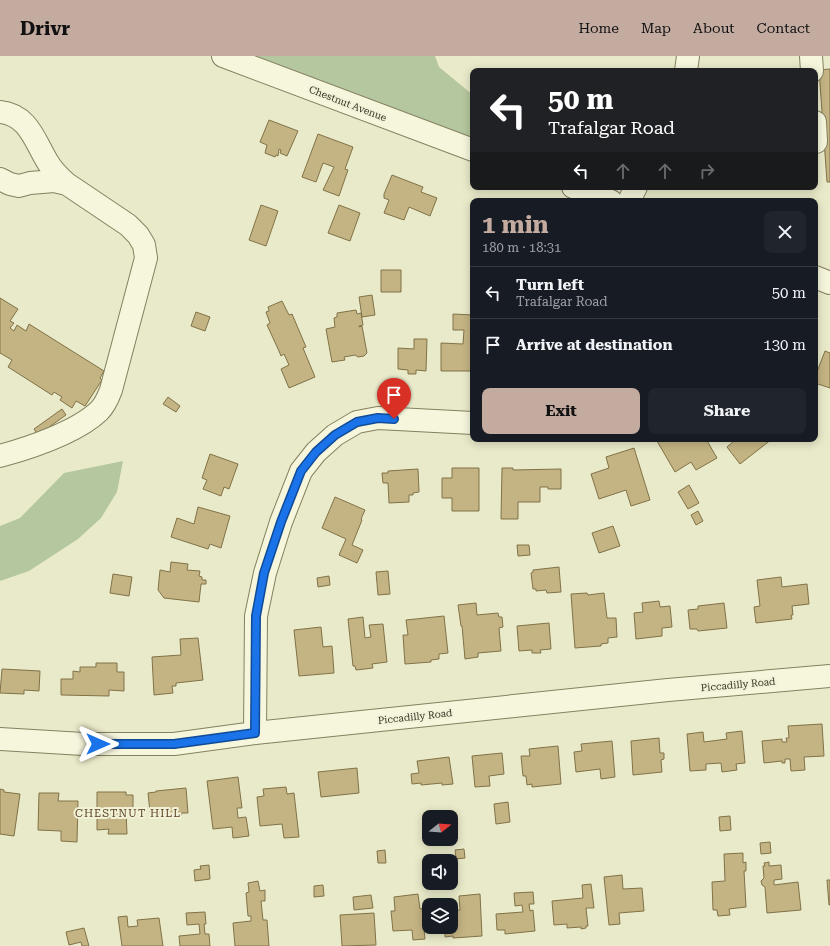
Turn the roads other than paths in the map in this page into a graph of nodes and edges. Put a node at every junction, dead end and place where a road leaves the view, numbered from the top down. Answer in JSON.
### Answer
{"nodes":[{"id":1,"x":224,"y":56,"type":"edge"},
{"id":2,"x":688,"y":56,"type":"edge"},
{"id":3,"x":811,"y":56,"type":"edge"},
{"id":4,"x":686,"y":68,"type":"edge"},
{"id":5,"x":812,"y":68,"type":"edge"},
{"id":6,"x":0,"y":112,"type":"edge"},
{"id":7,"x":470,"y":149,"type":"edge"},
{"id":8,"x":0,"y":179,"type":"edge"},
{"id":9,"x":67,"y":184,"type":"junction"},
{"id":10,"x":581,"y":190,"type":"edge"},
{"id":11,"x":603,"y":198,"type":"edge"},
{"id":12,"x":818,"y":278,"type":"edge"},
{"id":13,"x":830,"y":283,"type":"edge"},
{"id":14,"x":470,"y":422,"type":"edge"},
{"id":15,"x":0,"y":456,"type":"edge"},
{"id":16,"x":830,"y":676,"type":"edge"},
{"id":17,"x":255,"y":733,"type":"junction"},
{"id":18,"x":0,"y":739,"type":"edge"}],
"edges":[{"from":1,"to":7,"type":"street","name":"Chestnut Avenue"},
{"from":2,"to":4,"type":"street"},
{"from":3,"to":5,"type":"street"},
{"from":6,"to":9,"type":"street"},
{"from":8,"to":9,"type":"street"},
{"from":9,"to":15,"type":"street"},
{"from":10,"to":11,"type":"street"},
{"from":12,"to":13,"type":"street"},
{"from":14,"to":17,"type":"street"},
{"from":16,"to":17,"type":"street","name":"Piccadilly Road"},
{"from":17,"to":18,"type":"street","name":"Piccadilly Road"}]}
